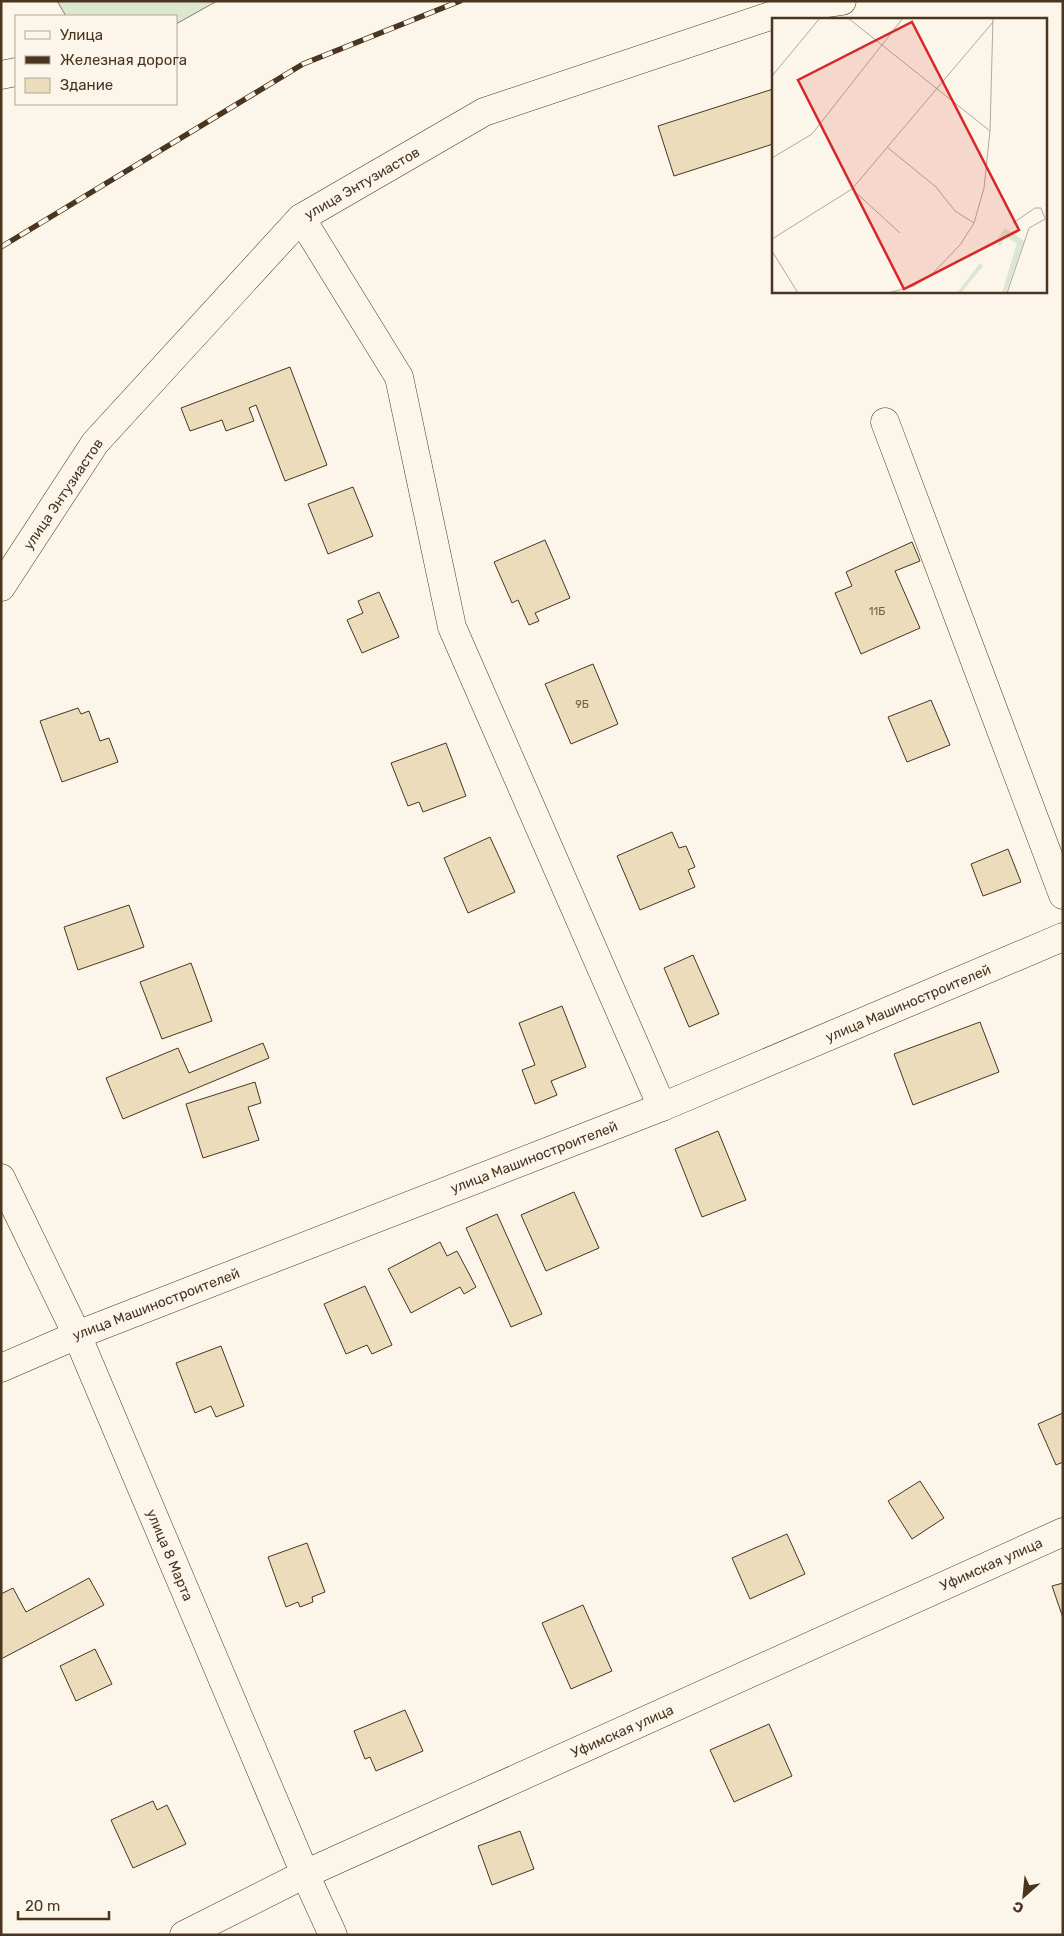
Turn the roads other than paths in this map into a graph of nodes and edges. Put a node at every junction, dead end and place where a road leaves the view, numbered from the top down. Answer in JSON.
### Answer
{"nodes":[{"id":1,"x":842,"y":1,"type":"edge"},
{"id":2,"x":15,"y":72,"type":"edge"},
{"id":3,"x":1,"y":75,"type":"edge"},
{"id":4,"x":301,"y":218,"type":"junction"},
{"id":5,"x":885,"y":422,"type":"dead end"},
{"id":6,"x":1,"y":587,"type":"edge"},
{"id":7,"x":1063,"y":895,"type":"edge"},
{"id":8,"x":1063,"y":937,"type":"edge"},
{"id":9,"x":662,"y":1107,"type":"junction"},
{"id":10,"x":1,"y":1178,"type":"edge"},
{"id":11,"x":77,"y":1334,"type":"junction"},
{"id":12,"x":1,"y":1368,"type":"edge"},
{"id":13,"x":1063,"y":1532,"type":"edge"},
{"id":14,"x":305,"y":1874,"type":"junction"},
{"id":15,"x":184,"y":1935,"type":"edge"},
{"id":16,"x":333,"y":1935,"type":"edge"}],
"edges":[{"from":1,"to":4,"type":"street","name":"улица Энтузиастов"},
{"from":2,"to":3,"type":"street"},
{"from":4,"to":6,"type":"street","name":"улица Энтузиастов"},
{"from":4,"to":9,"type":"street"},
{"from":5,"to":7,"type":"street"},
{"from":8,"to":9,"type":"street","name":"улица Машиностроителей"},
{"from":9,"to":11,"type":"street","name":"улица Машиностроителей"},
{"from":10,"to":11,"type":"street","name":"улица 8 Марта"},
{"from":11,"to":12,"type":"street","name":"улица Машиностроителей"},
{"from":11,"to":14,"type":"street","name":"улица 8 Марта"},
{"from":13,"to":14,"type":"street","name":"Уфимская улица"},
{"from":14,"to":15,"type":"street","name":"Уфимская улица"},
{"from":14,"to":16,"type":"street","name":"улица 8 Марта"}]}
